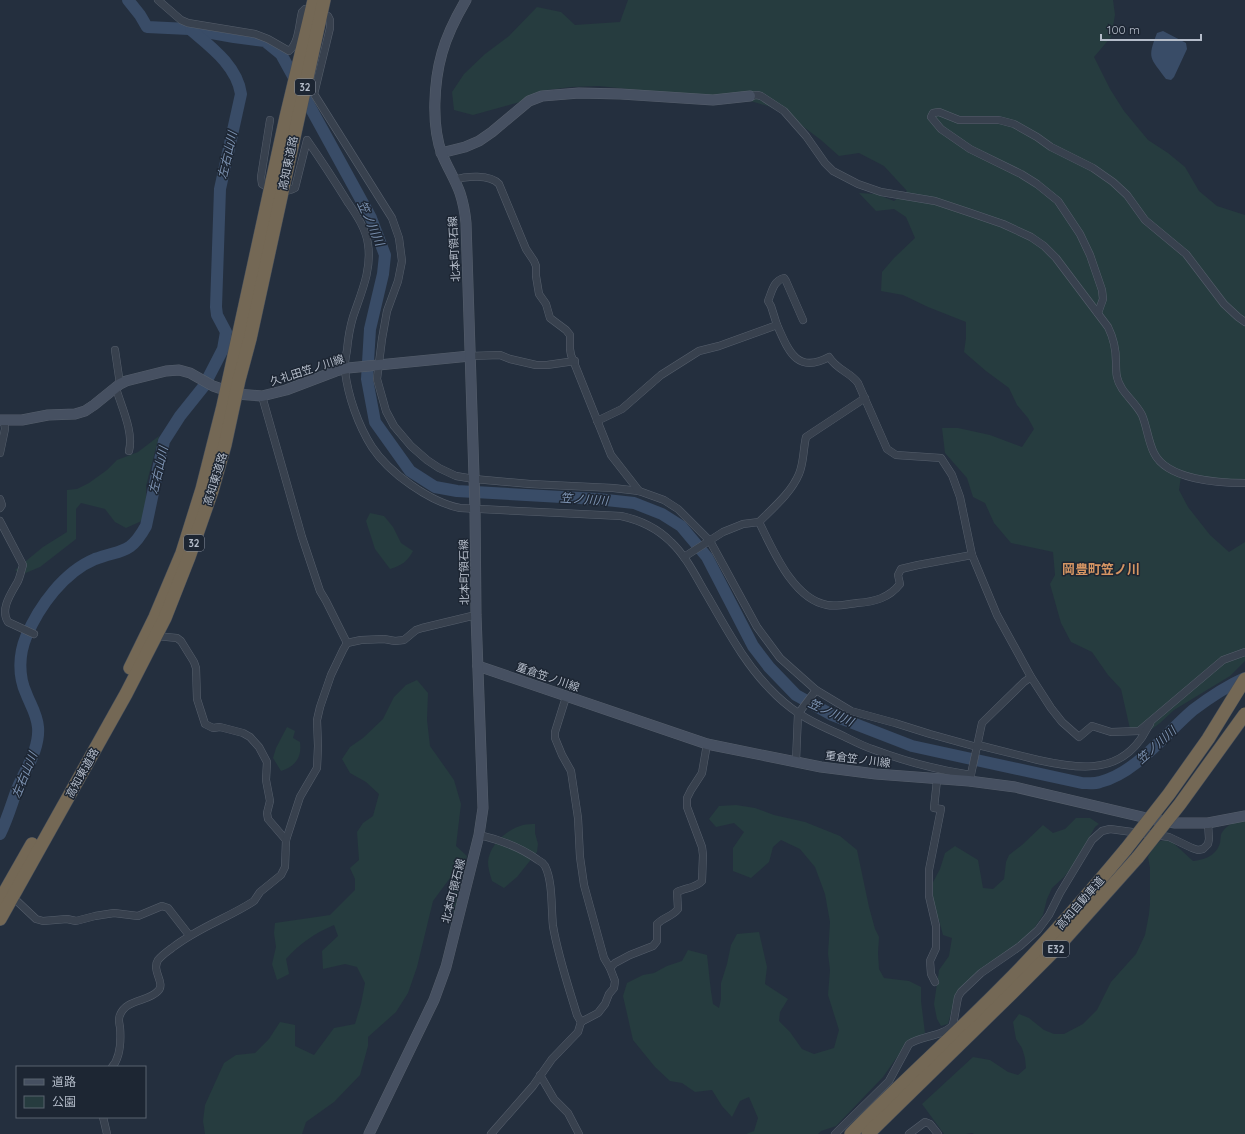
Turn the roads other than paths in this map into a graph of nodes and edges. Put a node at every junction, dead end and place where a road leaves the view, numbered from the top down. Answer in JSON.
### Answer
{"nodes":[{"id":1,"x":158,"y":0,"type":"edge"},
{"id":2,"x":324,"y":0,"type":"edge"},
{"id":3,"x":466,"y":0,"type":"edge"},
{"id":4,"x":315,"y":8,"type":"edge"},
{"id":5,"x":310,"y":40,"type":"junction"},
{"id":6,"x":750,"y":96,"type":"joint"},
{"id":7,"x":270,"y":120,"type":"dead end"},
{"id":8,"x":441,"y":153,"type":"junction"},
{"id":9,"x":454,"y":180,"type":"junction"},
{"id":10,"x":276,"y":191,"type":"junction"},
{"id":11,"x":1098,"y":313,"type":"junction"},
{"id":12,"x":803,"y":320,"type":"dead end"},
{"id":13,"x":1245,"y":322,"type":"edge"},
{"id":14,"x":777,"y":325,"type":"junction"},
{"id":15,"x":115,"y":350,"type":"dead end"},
{"id":16,"x":470,"y":356,"type":"junction"},
{"id":17,"x":575,"y":361,"type":"junction"},
{"id":18,"x":377,"y":365,"type":"junction"},
{"id":19,"x":346,"y":369,"type":"junction"},
{"id":20,"x":118,"y":386,"type":"junction"},
{"id":21,"x":231,"y":392,"type":"junction"},
{"id":22,"x":262,"y":396,"type":"junction"},
{"id":23,"x":865,"y":398,"type":"junction"},
{"id":24,"x":2,"y":420,"type":"edge"},
{"id":25,"x":597,"y":421,"type":"junction"},
{"id":26,"x":129,"y":451,"type":"dead end"},
{"id":27,"x":0,"y":453,"type":"edge"},
{"id":28,"x":474,"y":480,"type":"junction"},
{"id":29,"x":1245,"y":483,"type":"edge"},
{"id":30,"x":639,"y":491,"type":"junction"},
{"id":31,"x":0,"y":499,"type":"edge"},
{"id":32,"x":0,"y":508,"type":"edge"},
{"id":33,"x":475,"y":508,"type":"junction"},
{"id":34,"x":0,"y":520,"type":"edge"},
{"id":35,"x":759,"y":522,"type":"junction"},
{"id":36,"x":707,"y":543,"type":"junction"},
{"id":37,"x":972,"y":555,"type":"junction"},
{"id":38,"x":685,"y":557,"type":"junction"},
{"id":39,"x":476,"y":615,"type":"junction"},
{"id":40,"x":31,"y":632,"type":"dead end"},
{"id":41,"x":156,"y":636,"type":"junction"},
{"id":42,"x":347,"y":643,"type":"junction"},
{"id":43,"x":1245,"y":652,"type":"edge"},
{"id":44,"x":478,"y":666,"type":"junction"},
{"id":45,"x":1031,"y":677,"type":"junction"},
{"id":46,"x":1245,"y":679,"type":"edge"},
{"id":47,"x":815,"y":690,"type":"junction"},
{"id":48,"x":566,"y":697,"type":"junction"},
{"id":49,"x":799,"y":713,"type":"junction"},
{"id":50,"x":1245,"y":714,"type":"edge"},
{"id":51,"x":1153,"y":719,"type":"junction"},
{"id":52,"x":707,"y":744,"type":"junction"},
{"id":53,"x":977,"y":748,"type":"junction"},
{"id":54,"x":796,"y":761,"type":"junction"},
{"id":55,"x":971,"y":776,"type":"junction"},
{"id":56,"x":937,"y":780,"type":"junction"},
{"id":57,"x":1245,"y":816,"type":"edge"},
{"id":58,"x":1208,"y":823,"type":"junction"},
{"id":59,"x":479,"y":835,"type":"junction"},
{"id":60,"x":286,"y":840,"type":"junction"},
{"id":61,"x":3,"y":897,"type":"edge"},
{"id":62,"x":0,"y":919,"type":"edge"},
{"id":63,"x":189,"y":935,"type":"junction"},
{"id":64,"x":610,"y":968,"type":"junction"},
{"id":65,"x":935,"y":982,"type":"dead end"},
{"id":66,"x":581,"y":1022,"type":"junction"},
{"id":67,"x":113,"y":1066,"type":"edge"},
{"id":68,"x":924,"y":1071,"type":"junction"},
{"id":69,"x":540,"y":1075,"type":"junction"},
{"id":70,"x":103,"y":1118,"type":"edge"},
{"id":71,"x":107,"y":1134,"type":"edge"},
{"id":72,"x":369,"y":1134,"type":"edge"},
{"id":73,"x":491,"y":1134,"type":"edge"},
{"id":74,"x":579,"y":1134,"type":"edge"},
{"id":75,"x":835,"y":1134,"type":"edge"},
{"id":76,"x":851,"y":1134,"type":"edge"},
{"id":77,"x":868,"y":1134,"type":"edge"},
{"id":78,"x":909,"y":1134,"type":"edge"},
{"id":79,"x":938,"y":1134,"type":"edge"}],
"edges":[{"from":1,"to":4,"type":"street"},
{"from":2,"to":4,"type":"highway","name":"高知東道路","number":"32"},
{"from":3,"to":8,"type":"main road","name":"北本町領石線"},
{"from":4,"to":5,"type":"highway","name":"高知東道路","number":"32"},
{"from":4,"to":18,"type":"street"},
{"from":5,"to":10,"type":"highway","name":"高知東道路","number":"32"},
{"from":5,"to":10,"type":"highway","name":"高知東道路","number":"32"},
{"from":6,"to":8,"type":"main road"},
{"from":6,"to":11,"type":"street"},
{"from":7,"to":10,"type":"street"},
{"from":8,"to":9,"type":"main road","name":"北本町領石線"},
{"from":9,"to":16,"type":"main road","name":"北本町領石線"},
{"from":9,"to":17,"type":"street"},
{"from":10,"to":19,"type":"street"},
{"from":10,"to":21,"type":"highway","name":"高知東道路","number":"32"},
{"from":11,"to":13,"type":"street"},
{"from":11,"to":29,"type":"street"},
{"from":12,"to":14,"type":"street"},
{"from":14,"to":23,"type":"street"},
{"from":14,"to":25,"type":"street"},
{"from":15,"to":20,"type":"street"},
{"from":16,"to":17,"type":"street"},
{"from":16,"to":18,"type":"main road","name":"久礼田笠ノ川線"},
{"from":16,"to":28,"type":"main road","name":"北本町領石線"},
{"from":17,"to":25,"type":"street"},
{"from":18,"to":19,"type":"main road","name":"久礼田笠ノ川線"},
{"from":18,"to":28,"type":"street"},
{"from":19,"to":22,"type":"main road","name":"久礼田笠ノ川線"},
{"from":19,"to":33,"type":"street"},
{"from":20,"to":21,"type":"main road","name":"久礼田笠ノ川線"},
{"from":20,"to":24,"type":"main road","name":"久礼田笠ノ川線"},
{"from":20,"to":26,"type":"street"},
{"from":21,"to":22,"type":"main road","name":"久礼田笠ノ川線"},
{"from":21,"to":41,"type":"highway","name":"高知東道路","number":"32"},
{"from":21,"to":61,"type":"highway","name":"高知東道路","number":"32"},
{"from":22,"to":42,"type":"street"},
{"from":23,"to":35,"type":"street"},
{"from":23,"to":37,"type":"street"},
{"from":24,"to":27,"type":"street"},
{"from":25,"to":30,"type":"street"},
{"from":28,"to":30,"type":"street"},
{"from":28,"to":33,"type":"main road","name":"北本町領石線"},
{"from":30,"to":36,"type":"street"},
{"from":31,"to":32,"type":"street"},
{"from":33,"to":38,"type":"street"},
{"from":33,"to":39,"type":"main road","name":"北本町領石線"},
{"from":34,"to":40,"type":"street"},
{"from":35,"to":36,"type":"street"},
{"from":35,"to":37,"type":"street"},
{"from":36,"to":38,"type":"street"},
{"from":36,"to":47,"type":"street"},
{"from":37,"to":45,"type":"street"},
{"from":38,"to":49,"type":"street"},
{"from":39,"to":42,"type":"street"},
{"from":39,"to":44,"type":"main road","name":"北本町領石線"},
{"from":41,"to":60,"type":"street"},
{"from":41,"to":61,"type":"highway","name":"高知東道路","number":"32"},
{"from":42,"to":60,"type":"street"},
{"from":43,"to":51,"type":"street"},
{"from":44,"to":48,"type":"main road","name":"重倉笠ノ川線"},
{"from":44,"to":59,"type":"main road","name":"北本町領石線"},
{"from":45,"to":51,"type":"street"},
{"from":45,"to":53,"type":"street"},
{"from":46,"to":68,"type":"highway","name":"高知自動車道","number":"E32","bridge":true},
{"from":47,"to":49,"type":"street"},
{"from":47,"to":53,"type":"street"},
{"from":48,"to":52,"type":"main road","name":"重倉笠ノ川線"},
{"from":48,"to":64,"type":"street"},
{"from":49,"to":54,"type":"street"},
{"from":49,"to":55,"type":"street"},
{"from":50,"to":68,"type":"highway","name":"高知自動車道","number":"E32","bridge":true},
{"from":51,"to":53,"type":"street"},
{"from":52,"to":54,"type":"main road","name":"重倉笠ノ川線"},
{"from":52,"to":64,"type":"street"},
{"from":53,"to":55,"type":"street"},
{"from":54,"to":56,"type":"main road","name":"重倉笠ノ川線"},
{"from":55,"to":56,"type":"main road","name":"重倉笠ノ川線"},
{"from":55,"to":58,"type":"main road","name":"重倉笠ノ川線"},
{"from":56,"to":65,"type":"street"},
{"from":57,"to":58,"type":"main road","name":"重倉笠ノ川線"},
{"from":58,"to":75,"type":"street"},
{"from":59,"to":66,"type":"street"},
{"from":59,"to":72,"type":"main road","name":"北本町領石線"},
{"from":60,"to":63,"type":"street"},
{"from":61,"to":62,"type":"highway","name":"高知東道路","number":"32"},
{"from":61,"to":63,"type":"street"},
{"from":63,"to":67,"type":"street"},
{"from":64,"to":66,"type":"street"},
{"from":66,"to":69,"type":"street"},
{"from":68,"to":76,"type":"highway","name":"高知自動車道","number":"E32"},
{"from":68,"to":77,"type":"highway","name":"高知自動車道","number":"E32"},
{"from":69,"to":73,"type":"street"},
{"from":69,"to":74,"type":"street"},
{"from":70,"to":71,"type":"street"},
{"from":78,"to":79,"type":"street"}]}
